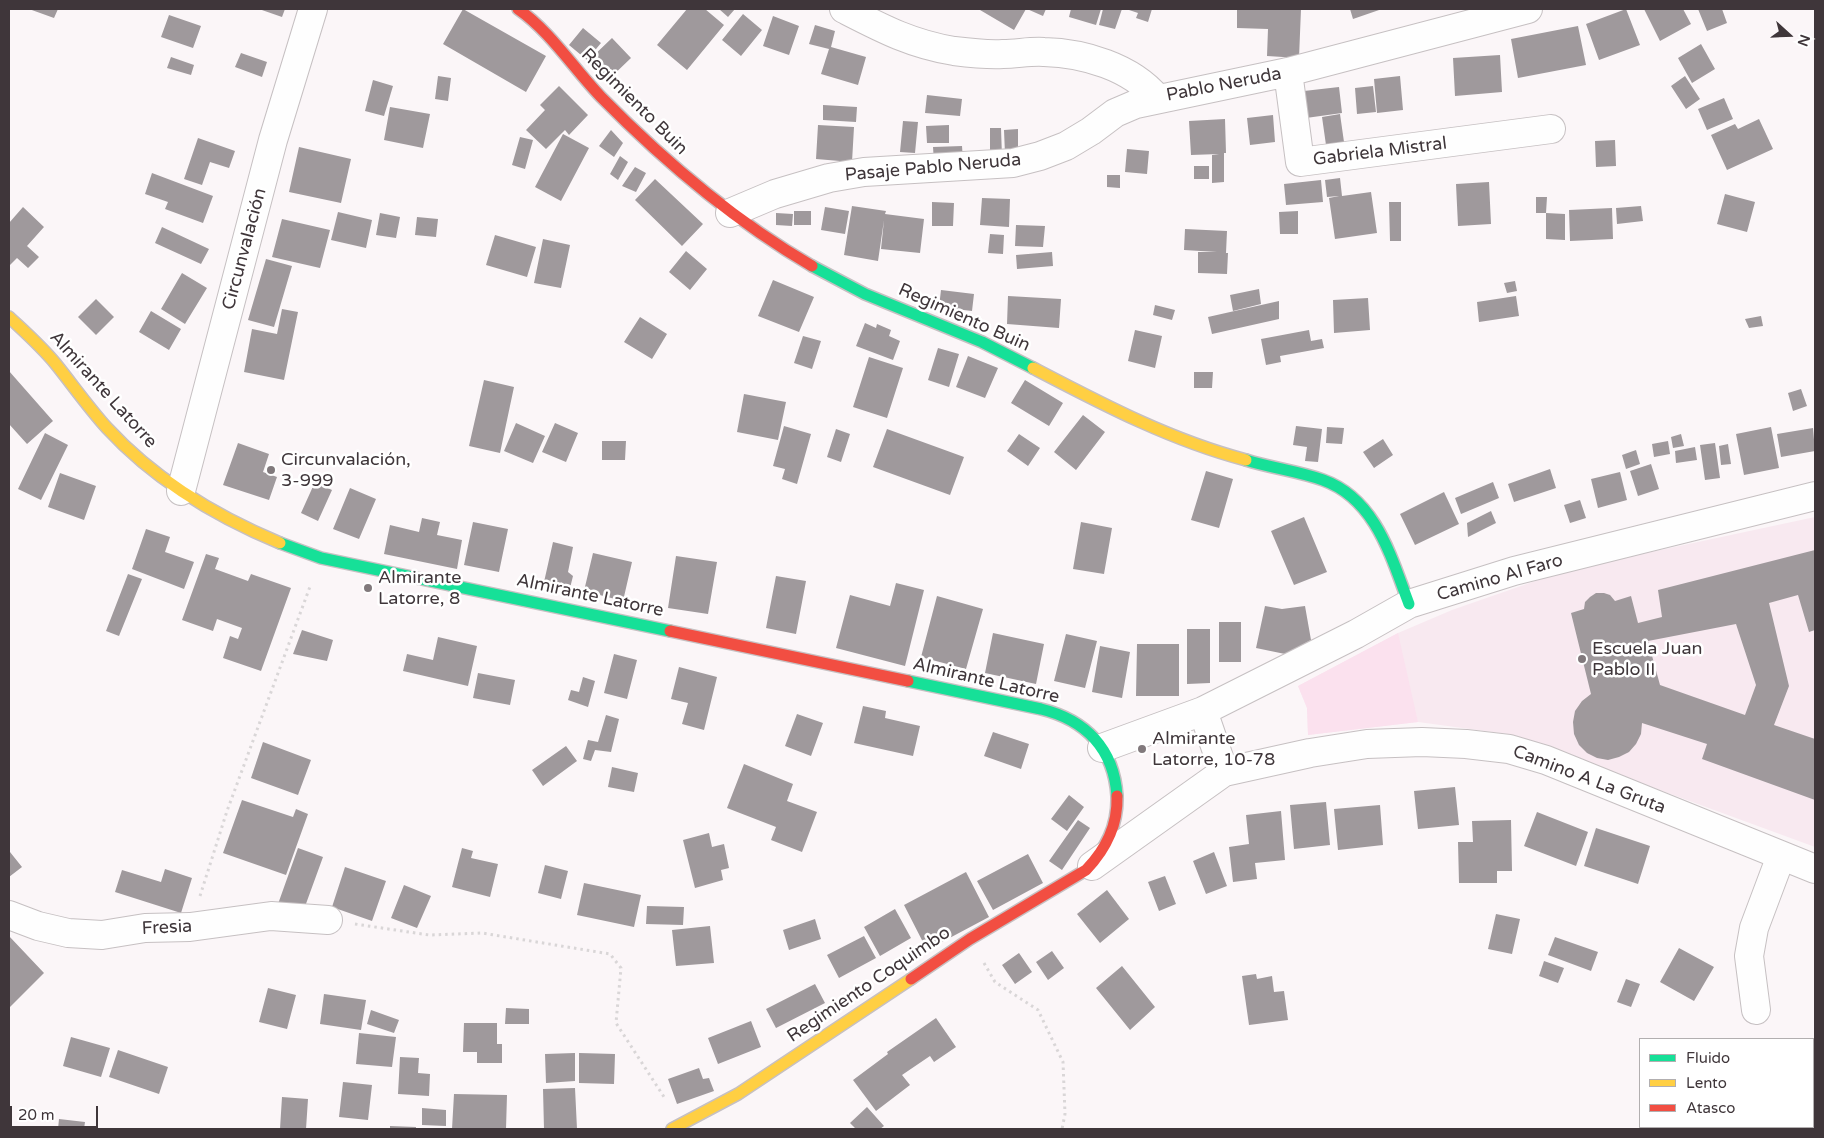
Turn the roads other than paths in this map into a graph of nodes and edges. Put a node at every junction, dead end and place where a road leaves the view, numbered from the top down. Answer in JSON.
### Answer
{"nodes":[{"id":1,"x":313,"y":9,"type":"edge"},
{"id":2,"x":844,"y":9,"type":"edge"},
{"id":3,"x":1528,"y":9,"type":"edge"},
{"id":4,"x":533,"y":12,"type":"edge"},
{"id":5,"x":1288,"y":72,"type":"junction"},
{"id":6,"x":1157,"y":98,"type":"junction"},
{"id":7,"x":1551,"y":129,"type":"dead end"},
{"id":8,"x":730,"y":213,"type":"junction"},
{"id":9,"x":9,"y":316,"type":"edge"},
{"id":10,"x":180,"y":491,"type":"junction"},
{"id":11,"x":1815,"y":496,"type":"edge"},
{"id":12,"x":1409,"y":604,"type":"junction"},
{"id":13,"x":1203,"y":711,"type":"junction"},
{"id":14,"x":1102,"y":748,"type":"junction"},
{"id":15,"x":1224,"y":772,"type":"junction"},
{"id":16,"x":1781,"y":856,"type":"junction"},
{"id":17,"x":1815,"y":869,"type":"edge"},
{"id":18,"x":1086,"y":870,"type":"junction"},
{"id":19,"x":9,"y":915,"type":"edge"},
{"id":20,"x":328,"y":920,"type":"road end"},
{"id":21,"x":1756,"y":1010,"type":"dead end"},
{"id":22,"x":676,"y":1127,"type":"edge"}],
"edges":[{"from":1,"to":10,"type":"street","name":"Circunvalación"},
{"from":2,"to":6,"type":"street","name":"Pablo Neruda"},
{"from":3,"to":5,"type":"street","name":"Pablo Neruda"},
{"from":4,"to":8,"type":"main road","name":"Regimiento Buin"},
{"from":5,"to":6,"type":"street","name":"Pablo Neruda"},
{"from":5,"to":7,"type":"street","name":"Gabriela Mistral"},
{"from":6,"to":8,"type":"street","name":"Pasaje Pablo Neruda"},
{"from":8,"to":12,"type":"main road","name":"Regimiento Buin"},
{"from":9,"to":10,"type":"main road","name":"Almirante Latorre"},
{"from":10,"to":14,"type":"main road","name":"Almirante Latorre"},
{"from":11,"to":12,"type":"street","name":"Camino Al Faro"},
{"from":12,"to":13,"type":"street","name":"Camino Al Faro"},
{"from":13,"to":14,"type":"street","name":"Camino Al Faro"},
{"from":13,"to":15,"type":"street"},
{"from":14,"to":18,"type":"main road","name":"Almirante Latorre"},
{"from":15,"to":16,"type":"street","name":"Camino A La Gruta"},
{"from":15,"to":18,"type":"street","name":"Camino A La Gruta"},
{"from":16,"to":17,"type":"street","name":"Camino A La Gruta"},
{"from":16,"to":21,"type":"street"},
{"from":18,"to":22,"type":"main road","name":"Regimiento Coquimbo"},
{"from":19,"to":20,"type":"street","name":"Fresia"}]}
